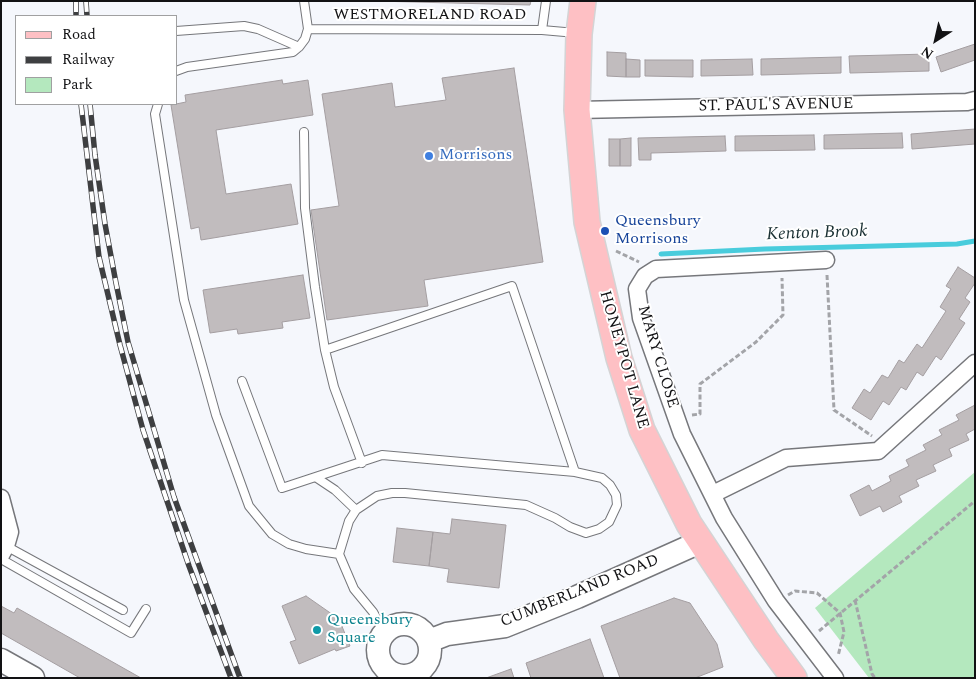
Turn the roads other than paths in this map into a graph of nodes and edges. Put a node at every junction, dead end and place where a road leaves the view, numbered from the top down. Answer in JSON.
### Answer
{"nodes":[{"id":1,"x":304,"y":1,"type":"edge"},
{"id":2,"x":546,"y":1,"type":"edge"},
{"id":3,"x":583,"y":1,"type":"edge"},
{"id":4,"x":308,"y":29,"type":"junction"},
{"id":5,"x":542,"y":30,"type":"junction"},
{"id":6,"x":178,"y":31,"type":"edge"},
{"id":7,"x":579,"y":34,"type":"junction"},
{"id":8,"x":299,"y":47,"type":"junction"},
{"id":9,"x":178,"y":70,"type":"edge"},
{"id":10,"x":975,"y":100,"type":"edge"},
{"id":11,"x":158,"y":105,"type":"edge"},
{"id":12,"x":577,"y":110,"type":"junction"},
{"id":13,"x":304,"y":132,"type":"dead end"},
{"id":14,"x":826,"y":260,"type":"road end"},
{"id":15,"x":325,"y":350,"type":"junction"},
{"id":16,"x":975,"y":363,"type":"edge"},
{"id":17,"x":242,"y":381,"type":"dead end"},
{"id":18,"x":362,"y":463,"type":"junction"},
{"id":19,"x":575,"y":472,"type":"junction"},
{"id":20,"x":317,"y":478,"type":"junction"},
{"id":21,"x":713,"y":494,"type":"junction"},
{"id":22,"x":1,"y":498,"type":"edge"},
{"id":23,"x":356,"y":510,"type":"junction"},
{"id":24,"x":700,"y":542,"type":"junction"},
{"id":25,"x":3,"y":553,"type":"edge"},
{"id":26,"x":339,"y":554,"type":"junction"},
{"id":27,"x":146,"y":609,"type":"dead end"},
{"id":28,"x":124,"y":610,"type":"dead end"},
{"id":29,"x":384,"y":632,"type":"junction"},
{"id":30,"x":429,"y":641,"type":"junction"},
{"id":31,"x":1,"y":660,"type":"edge"},
{"id":32,"x":375,"y":672,"type":"edge"},
{"id":33,"x":414,"y":676,"type":"edge"},
{"id":34,"x":835,"y":677,"type":"edge"},
{"id":35,"x":33,"y":678,"type":"edge"},
{"id":36,"x":794,"y":678,"type":"edge"}],
"edges":[{"from":1,"to":4,"type":"lane"},
{"from":2,"to":5,"type":"lane"},
{"from":3,"to":7,"type":"main road","name":"HONEYPOT LANE"},
{"from":4,"to":5,"type":"lane","name":"WESTMORELAND ROAD"},
{"from":4,"to":8,"type":"lane"},
{"from":5,"to":7,"type":"lane","name":"WESTMORELAND ROAD"},
{"from":6,"to":8,"type":"lane"},
{"from":7,"to":12,"type":"main road","name":"HONEYPOT LANE"},
{"from":8,"to":9,"type":"lane"},
{"from":10,"to":12,"type":"street","name":"ST. PAUL'S AVENUE"},
{"from":11,"to":26,"type":"lane"},
{"from":12,"to":24,"type":"main road","name":"HONEYPOT LANE"},
{"from":13,"to":15,"type":"lane"},
{"from":14,"to":21,"type":"street","name":"MARY CLOSE"},
{"from":15,"to":18,"type":"lane"},
{"from":15,"to":19,"type":"lane"},
{"from":16,"to":21,"type":"street"},
{"from":17,"to":20,"type":"lane"},
{"from":18,"to":19,"type":"lane"},
{"from":18,"to":20,"type":"lane"},
{"from":19,"to":23,"type":"lane"},
{"from":20,"to":23,"type":"lane"},
{"from":21,"to":34,"type":"street","name":"MARY CLOSE"},
{"from":22,"to":25,"type":"street"},
{"from":23,"to":26,"type":"lane"},
{"from":24,"to":30,"type":"street","name":"CUMBERLAND ROAD"},
{"from":24,"to":36,"type":"main road","name":"HONEYPOT LANE"},
{"from":25,"to":27,"type":"lane"},
{"from":25,"to":28,"type":"lane"},
{"from":26,"to":29,"type":"lane"},
{"from":29,"to":30,"type":"street"},
{"from":29,"to":32,"type":"street"},
{"from":30,"to":33,"type":"street"},
{"from":31,"to":35,"type":"street"},
{"from":32,"to":33,"type":"street"}]}
